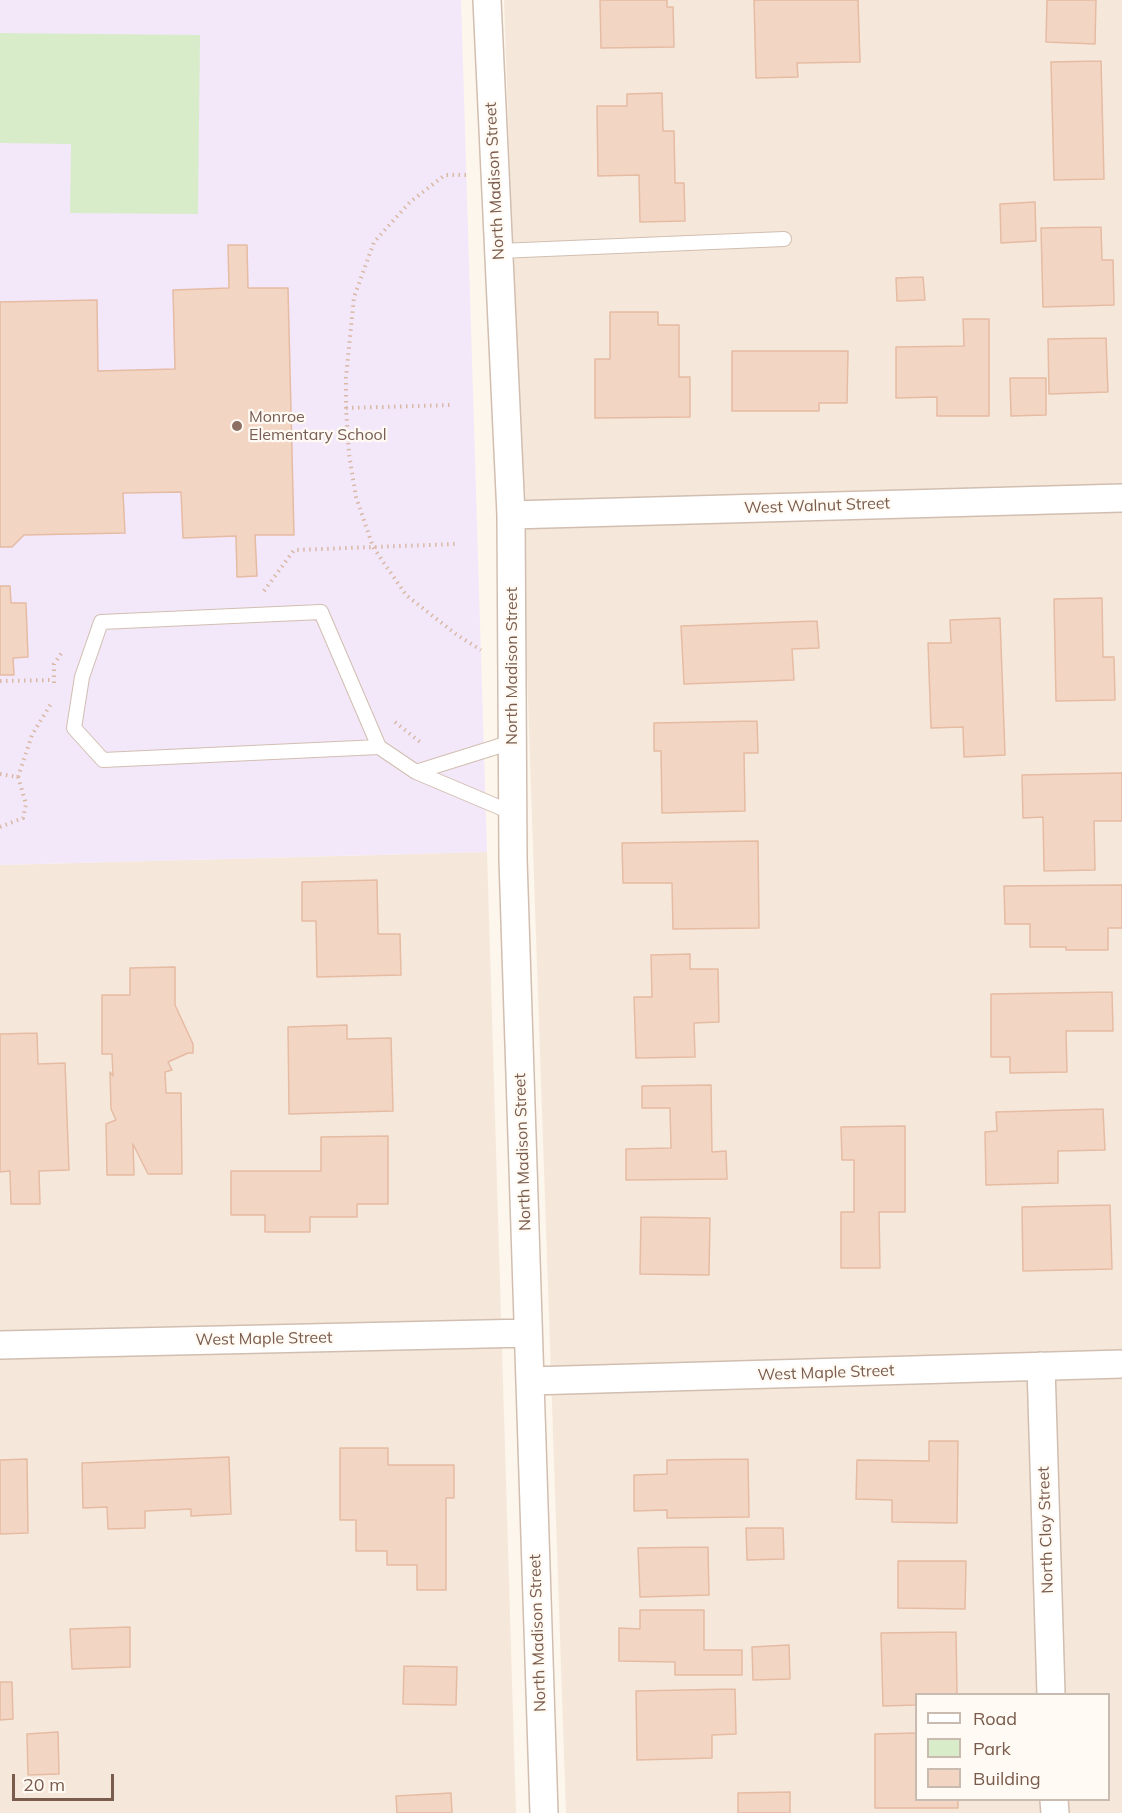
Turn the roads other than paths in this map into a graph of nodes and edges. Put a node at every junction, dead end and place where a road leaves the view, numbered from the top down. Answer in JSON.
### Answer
{"nodes":[{"id":1,"x":487,"y":0,"type":"edge"},
{"id":2,"x":784,"y":239,"type":"dead end"},
{"id":3,"x":499,"y":251,"type":"junction"},
{"id":4,"x":1122,"y":498,"type":"edge"},
{"id":5,"x":511,"y":515,"type":"junction"},
{"id":6,"x":513,"y":742,"type":"junction"},
{"id":7,"x":380,"y":747,"type":"junction"},
{"id":8,"x":416,"y":772,"type":"junction"},
{"id":9,"x":513,"y":813,"type":"junction"},
{"id":10,"x":528,"y":1333,"type":"junction"},
{"id":11,"x":0,"y":1345,"type":"edge"},
{"id":12,"x":1122,"y":1364,"type":"edge"},
{"id":13,"x":1041,"y":1366,"type":"junction"},
{"id":14,"x":530,"y":1382,"type":"junction"},
{"id":15,"x":1051,"y":1693,"type":"edge"},
{"id":16,"x":544,"y":1813,"type":"edge"}],
"edges":[{"from":1,"to":3,"type":"street","name":"North Madison Street"},
{"from":2,"to":3,"type":"lane"},
{"from":3,"to":5,"type":"street","name":"North Madison Street"},
{"from":4,"to":5,"type":"street","name":"West Walnut Street"},
{"from":5,"to":6,"type":"street","name":"North Madison Street"},
{"from":6,"to":8,"type":"lane"},
{"from":6,"to":9,"type":"street","name":"North Madison Street"},
{"from":7,"to":7,"type":"lane"},
{"from":7,"to":8,"type":"lane"},
{"from":8,"to":9,"type":"lane"},
{"from":9,"to":10,"type":"street","name":"North Madison Street"},
{"from":10,"to":11,"type":"street","name":"West Maple Street"},
{"from":10,"to":14,"type":"street","name":"North Madison Street"},
{"from":12,"to":13,"type":"street","name":"West Maple Street"},
{"from":13,"to":14,"type":"street","name":"West Maple Street"},
{"from":13,"to":15,"type":"street","name":"North Clay Street"},
{"from":14,"to":16,"type":"street","name":"North Madison Street"}]}
